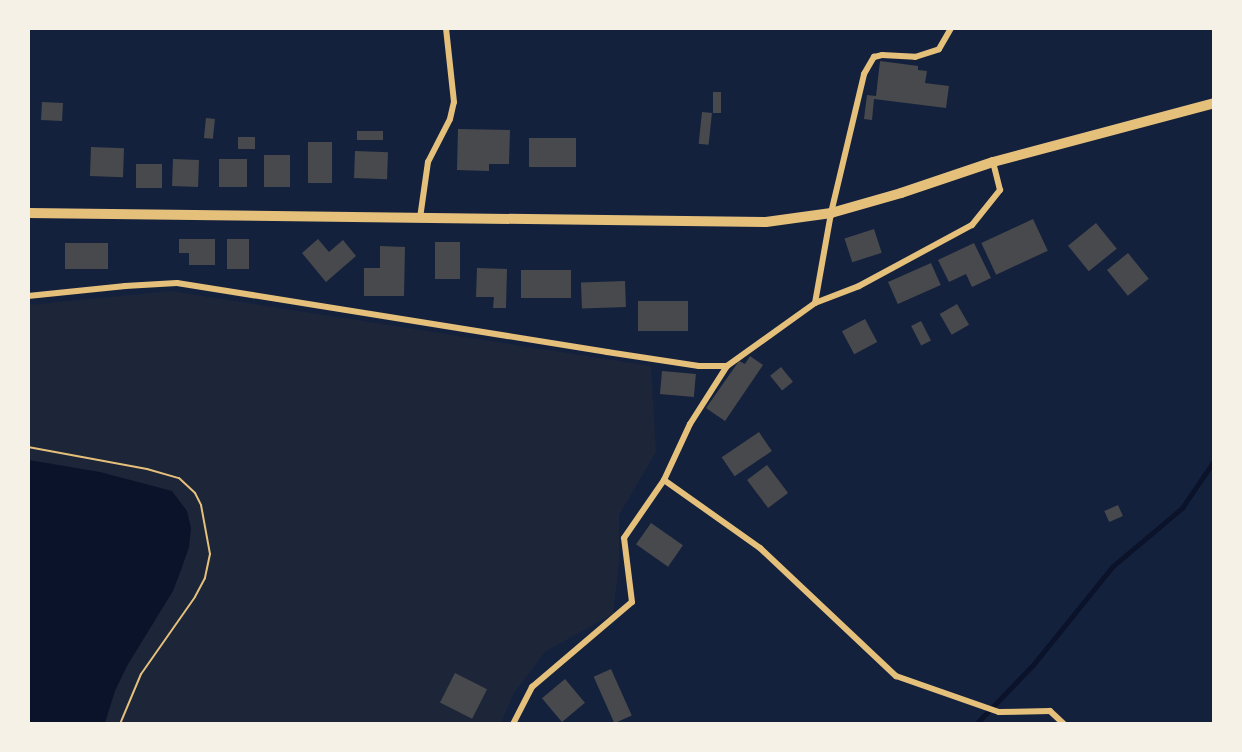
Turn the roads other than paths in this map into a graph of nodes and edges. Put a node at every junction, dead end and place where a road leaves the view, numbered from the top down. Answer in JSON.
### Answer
{"nodes":[{"id":1,"x":446,"y":28,"type":"edge"},
{"id":2,"x":951,"y":28,"type":"edge"},
{"id":3,"x":1214,"y":103,"type":"edge"},
{"id":4,"x":993,"y":162,"type":"junction"},
{"id":5,"x":28,"y":213,"type":"edge"},
{"id":6,"x":831,"y":213,"type":"junction"},
{"id":7,"x":420,"y":219,"type":"junction"},
{"id":8,"x":28,"y":296,"type":"edge"},
{"id":9,"x":815,"y":303,"type":"junction"},
{"id":10,"x":727,"y":366,"type":"junction"},
{"id":11,"x":664,"y":480,"type":"junction"},
{"id":12,"x":513,"y":723,"type":"edge"},
{"id":13,"x":1064,"y":723,"type":"edge"}],
"edges":[{"from":1,"to":7,"type":"street"},
{"from":2,"to":6,"type":"street"},
{"from":3,"to":4,"type":"main road"},
{"from":4,"to":6,"type":"main road"},
{"from":4,"to":9,"type":"street"},
{"from":5,"to":7,"type":"main road"},
{"from":6,"to":7,"type":"main road"},
{"from":6,"to":9,"type":"street"},
{"from":8,"to":10,"type":"street"},
{"from":9,"to":10,"type":"street"},
{"from":10,"to":11,"type":"street"},
{"from":11,"to":12,"type":"street"},
{"from":11,"to":13,"type":"street"}]}
